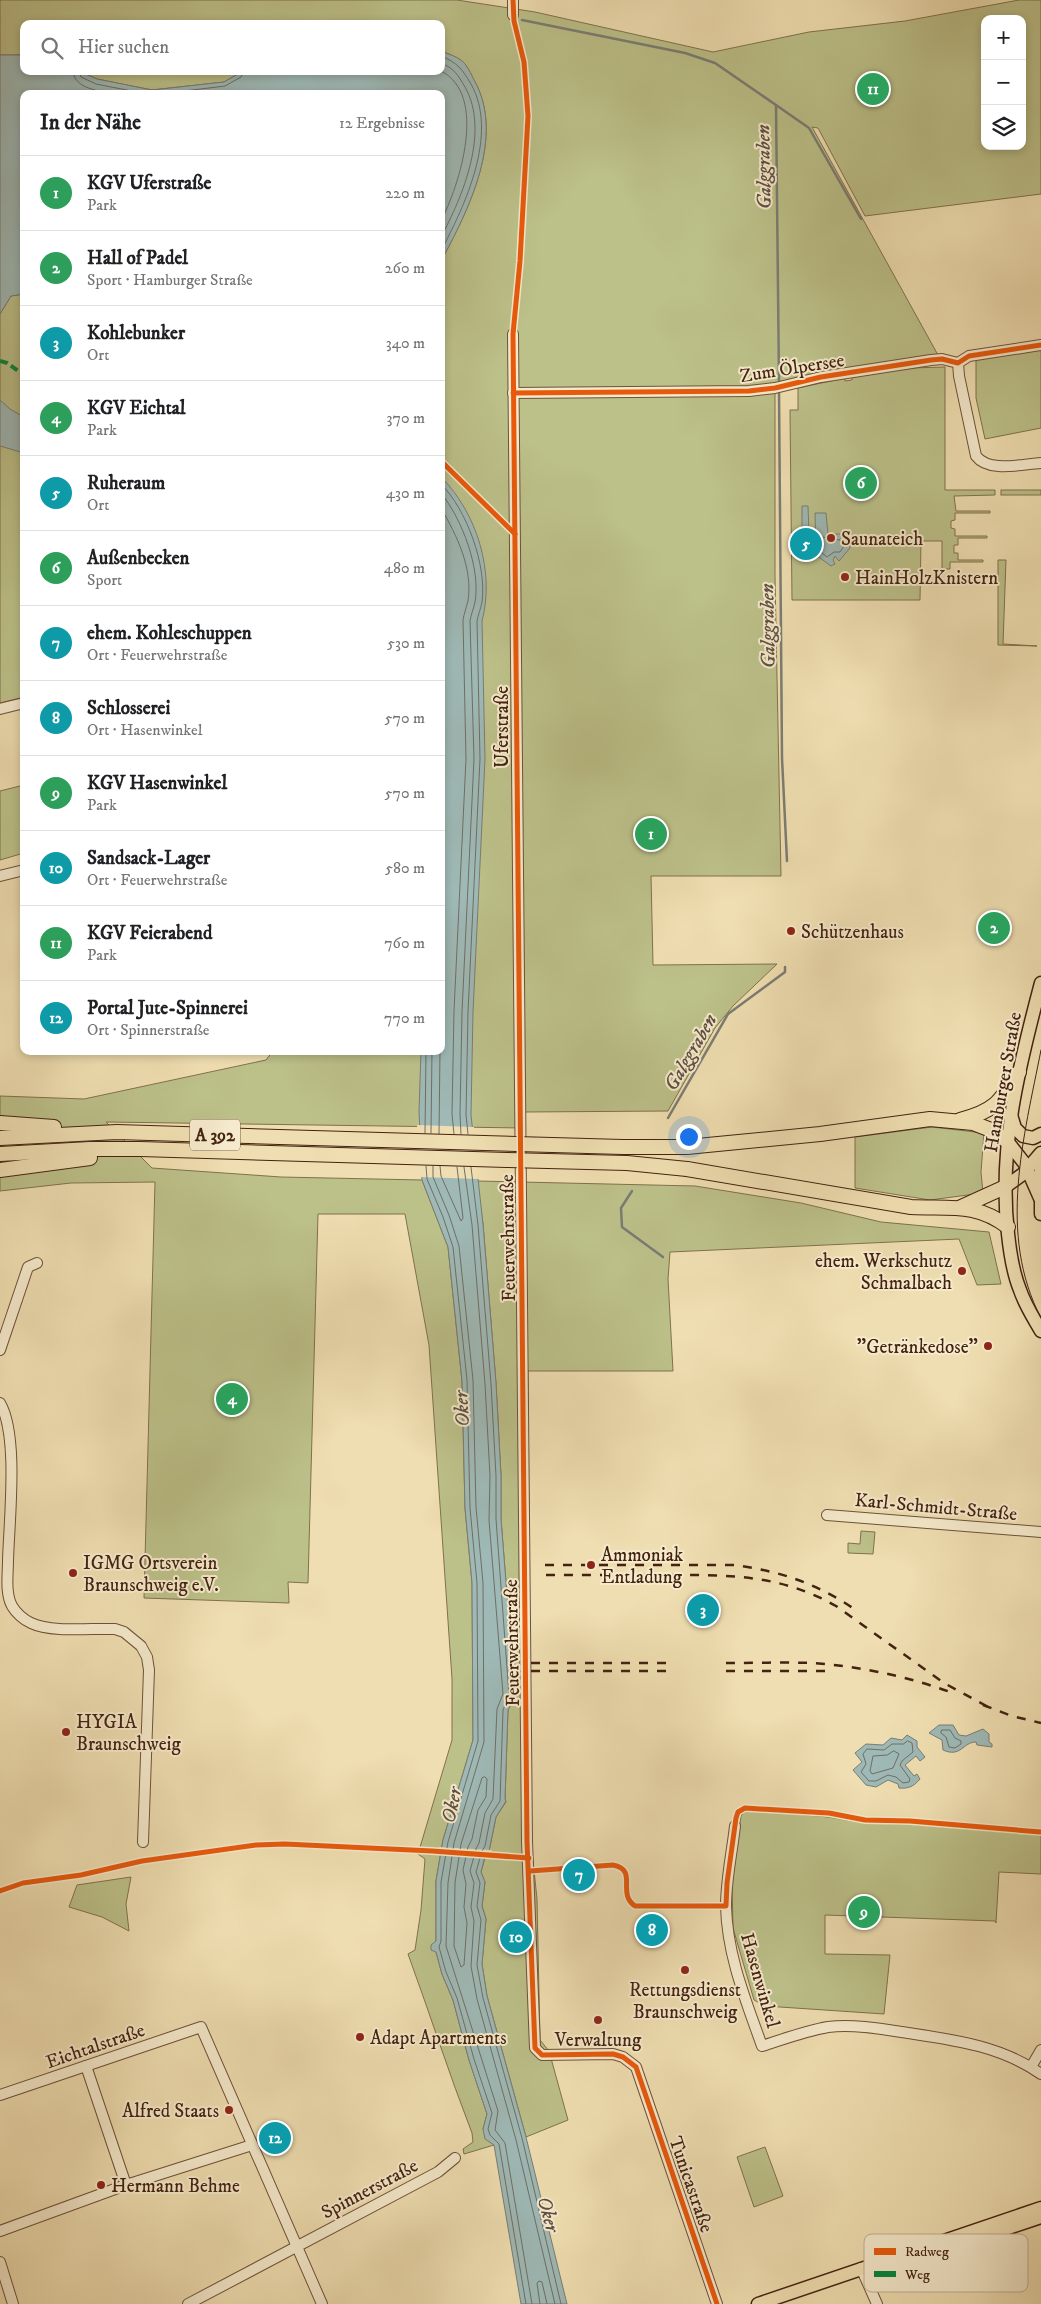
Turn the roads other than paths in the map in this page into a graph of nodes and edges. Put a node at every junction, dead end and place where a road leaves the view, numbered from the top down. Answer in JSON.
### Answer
{"nodes":[{"id":1,"x":513,"y":0,"type":"edge"},
{"id":2,"x":514,"y":15,"type":"dead end"},
{"id":3,"x":513,"y":334,"type":"dead end"},
{"id":4,"x":1041,"y":346,"type":"edge"},
{"id":5,"x":958,"y":363,"type":"junction"},
{"id":6,"x":513,"y":393,"type":"junction"},
{"id":7,"x":1041,"y":463,"type":"edge"},
{"id":8,"x":20,"y":704,"type":"edge"},
{"id":9,"x":0,"y":709,"type":"edge"},
{"id":10,"x":20,"y":871,"type":"edge"},
{"id":11,"x":0,"y":876,"type":"edge"},
{"id":12,"x":1041,"y":984,"type":"edge"},
{"id":13,"x":1019,"y":1072,"type":"junction"},
{"id":14,"x":1011,"y":1116,"type":"junction"},
{"id":15,"x":520,"y":1120,"type":"joint"},
{"id":16,"x":959,"y":1120,"type":"junction"},
{"id":17,"x":0,"y":1123,"type":"edge"},
{"id":18,"x":117,"y":1132,"type":"junction"},
{"id":19,"x":1041,"y":1134,"type":"edge"},
{"id":20,"x":0,"y":1138,"type":"edge"},
{"id":21,"x":1007,"y":1141,"type":"junction"},
{"id":22,"x":191,"y":1150,"type":"junction"},
{"id":23,"x":1041,"y":1153,"type":"edge"},
{"id":24,"x":0,"y":1154,"type":"edge"},
{"id":25,"x":1041,"y":1166,"type":"edge"},
{"id":26,"x":0,"y":1170,"type":"edge"},
{"id":27,"x":1028,"y":1170,"type":"junction"},
{"id":28,"x":1005,"y":1188,"type":"junction"},
{"id":29,"x":1040,"y":1198,"type":"edge"},
{"id":30,"x":960,"y":1207,"type":"junction"},
{"id":31,"x":1041,"y":1214,"type":"edge"},
{"id":32,"x":1008,"y":1227,"type":"junction"},
{"id":33,"x":37,"y":1263,"type":"dead end"},
{"id":34,"x":1041,"y":1330,"type":"edge"},
{"id":35,"x":0,"y":1350,"type":"edge"},
{"id":36,"x":0,"y":1403,"type":"edge"},
{"id":37,"x":827,"y":1515,"type":"dead end"},
{"id":38,"x":1041,"y":1532,"type":"edge"},
{"id":39,"x":735,"y":1826,"type":"dead end"},
{"id":40,"x":143,"y":1842,"type":"dead end"},
{"id":41,"x":1041,"y":2050,"type":"edge"},
{"id":42,"x":86,"y":2066,"type":"junction"},
{"id":43,"x":1031,"y":2067,"type":"junction"},
{"id":44,"x":640,"y":2074,"type":"joint"},
{"id":45,"x":1041,"y":2074,"type":"edge"},
{"id":46,"x":0,"y":2095,"type":"edge"},
{"id":47,"x":252,"y":2145,"type":"junction"},
{"id":48,"x":455,"y":2158,"type":"dead end"},
{"id":49,"x":126,"y":2185,"type":"junction"},
{"id":50,"x":1041,"y":2208,"type":"edge"},
{"id":51,"x":1041,"y":2217,"type":"edge"},
{"id":52,"x":0,"y":2232,"type":"edge"},
{"id":53,"x":969,"y":2234,"type":"edge"},
{"id":54,"x":986,"y":2234,"type":"edge"},
{"id":55,"x":296,"y":2246,"type":"junction"},
{"id":56,"x":0,"y":2262,"type":"edge"},
{"id":57,"x":863,"y":2272,"type":"joint"},
{"id":58,"x":872,"y":2292,"type":"edge"},
{"id":59,"x":13,"y":2304,"type":"edge"},
{"id":60,"x":188,"y":2304,"type":"edge"},
{"id":61,"x":322,"y":2304,"type":"edge"},
{"id":62,"x":717,"y":2304,"type":"edge"},
{"id":63,"x":758,"y":2304,"type":"edge"},
{"id":64,"x":783,"y":2304,"type":"edge"},
{"id":65,"x":877,"y":2304,"type":"edge"}],
"edges":[{"from":1,"to":2,"type":"street"},
{"from":3,"to":6,"type":"street","name":"Uferstraße"},
{"from":4,"to":5,"type":"street","name":"Zum Ölpersee"},
{"from":5,"to":6,"type":"street","name":"Zum Ölpersee"},
{"from":5,"to":7,"type":"street"},
{"from":6,"to":15,"type":"street","name":"Uferstraße"},
{"from":8,"to":9,"type":"street"},
{"from":10,"to":11,"type":"street"},
{"from":12,"to":13,"type":"main road","name":"Hamburger Straße"},
{"from":13,"to":14,"type":"main road","name":"Hamburger Straße"},
{"from":13,"to":16,"type":"highway"},
{"from":14,"to":19,"type":"main road"},
{"from":14,"to":21,"type":"main road","name":"Hamburger Straße"},
{"from":15,"to":44,"type":"street","name":"Feuerwehrstraße"},
{"from":16,"to":18,"type":"highway","number":"A 392","bridge":true},
{"from":16,"to":21,"type":"highway"},
{"from":17,"to":18,"type":"highway"},
{"from":18,"to":20,"type":"highway","number":"A 392"},
{"from":21,"to":27,"type":"main road"},
{"from":21,"to":28,"type":"main road","name":"Hamburger Straße"},
{"from":22,"to":24,"type":"highway","number":"A 392"},
{"from":22,"to":26,"type":"highway"},
{"from":22,"to":30,"type":"highway","number":"A 392","bridge":true},
{"from":23,"to":27,"type":"main road"},
{"from":25,"to":29,"type":"main road"},
{"from":27,"to":28,"type":"main road"},
{"from":27,"to":29,"type":"main road"},
{"from":28,"to":30,"type":"highway"},
{"from":28,"to":32,"type":"main road","name":"Hamburger Straße"},
{"from":29,"to":31,"type":"main road"},
{"from":30,"to":32,"type":"highway"},
{"from":32,"to":34,"type":"main road","name":"Hamburger Straße"},
{"from":33,"to":35,"type":"street"},
{"from":36,"to":40,"type":"street"},
{"from":37,"to":38,"type":"street","name":"Karl-Schmidt-Straße"},
{"from":39,"to":43,"type":"street","name":"Hasenwinkel"},
{"from":41,"to":43,"type":"street"},
{"from":42,"to":46,"type":"street","name":"Eichtalstraße"},
{"from":42,"to":47,"type":"street","name":"Eichtalstraße"},
{"from":42,"to":49,"type":"street"},
{"from":43,"to":45,"type":"street","name":"Hasenwinkel"},
{"from":44,"to":62,"type":"street","name":"Tunicastraße"},
{"from":47,"to":49,"type":"street"},
{"from":47,"to":55,"type":"street"},
{"from":48,"to":55,"type":"street","name":"Spinnerstraße"},
{"from":49,"to":52,"type":"street"},
{"from":50,"to":53,"type":"main road"},
{"from":51,"to":54,"type":"main road"},
{"from":55,"to":60,"type":"street","name":"Spinnerstraße"},
{"from":55,"to":61,"type":"street"},
{"from":56,"to":59,"type":"street"},
{"from":57,"to":63,"type":"main road"},
{"from":57,"to":64,"type":"main road"},
{"from":58,"to":65,"type":"street"}]}
